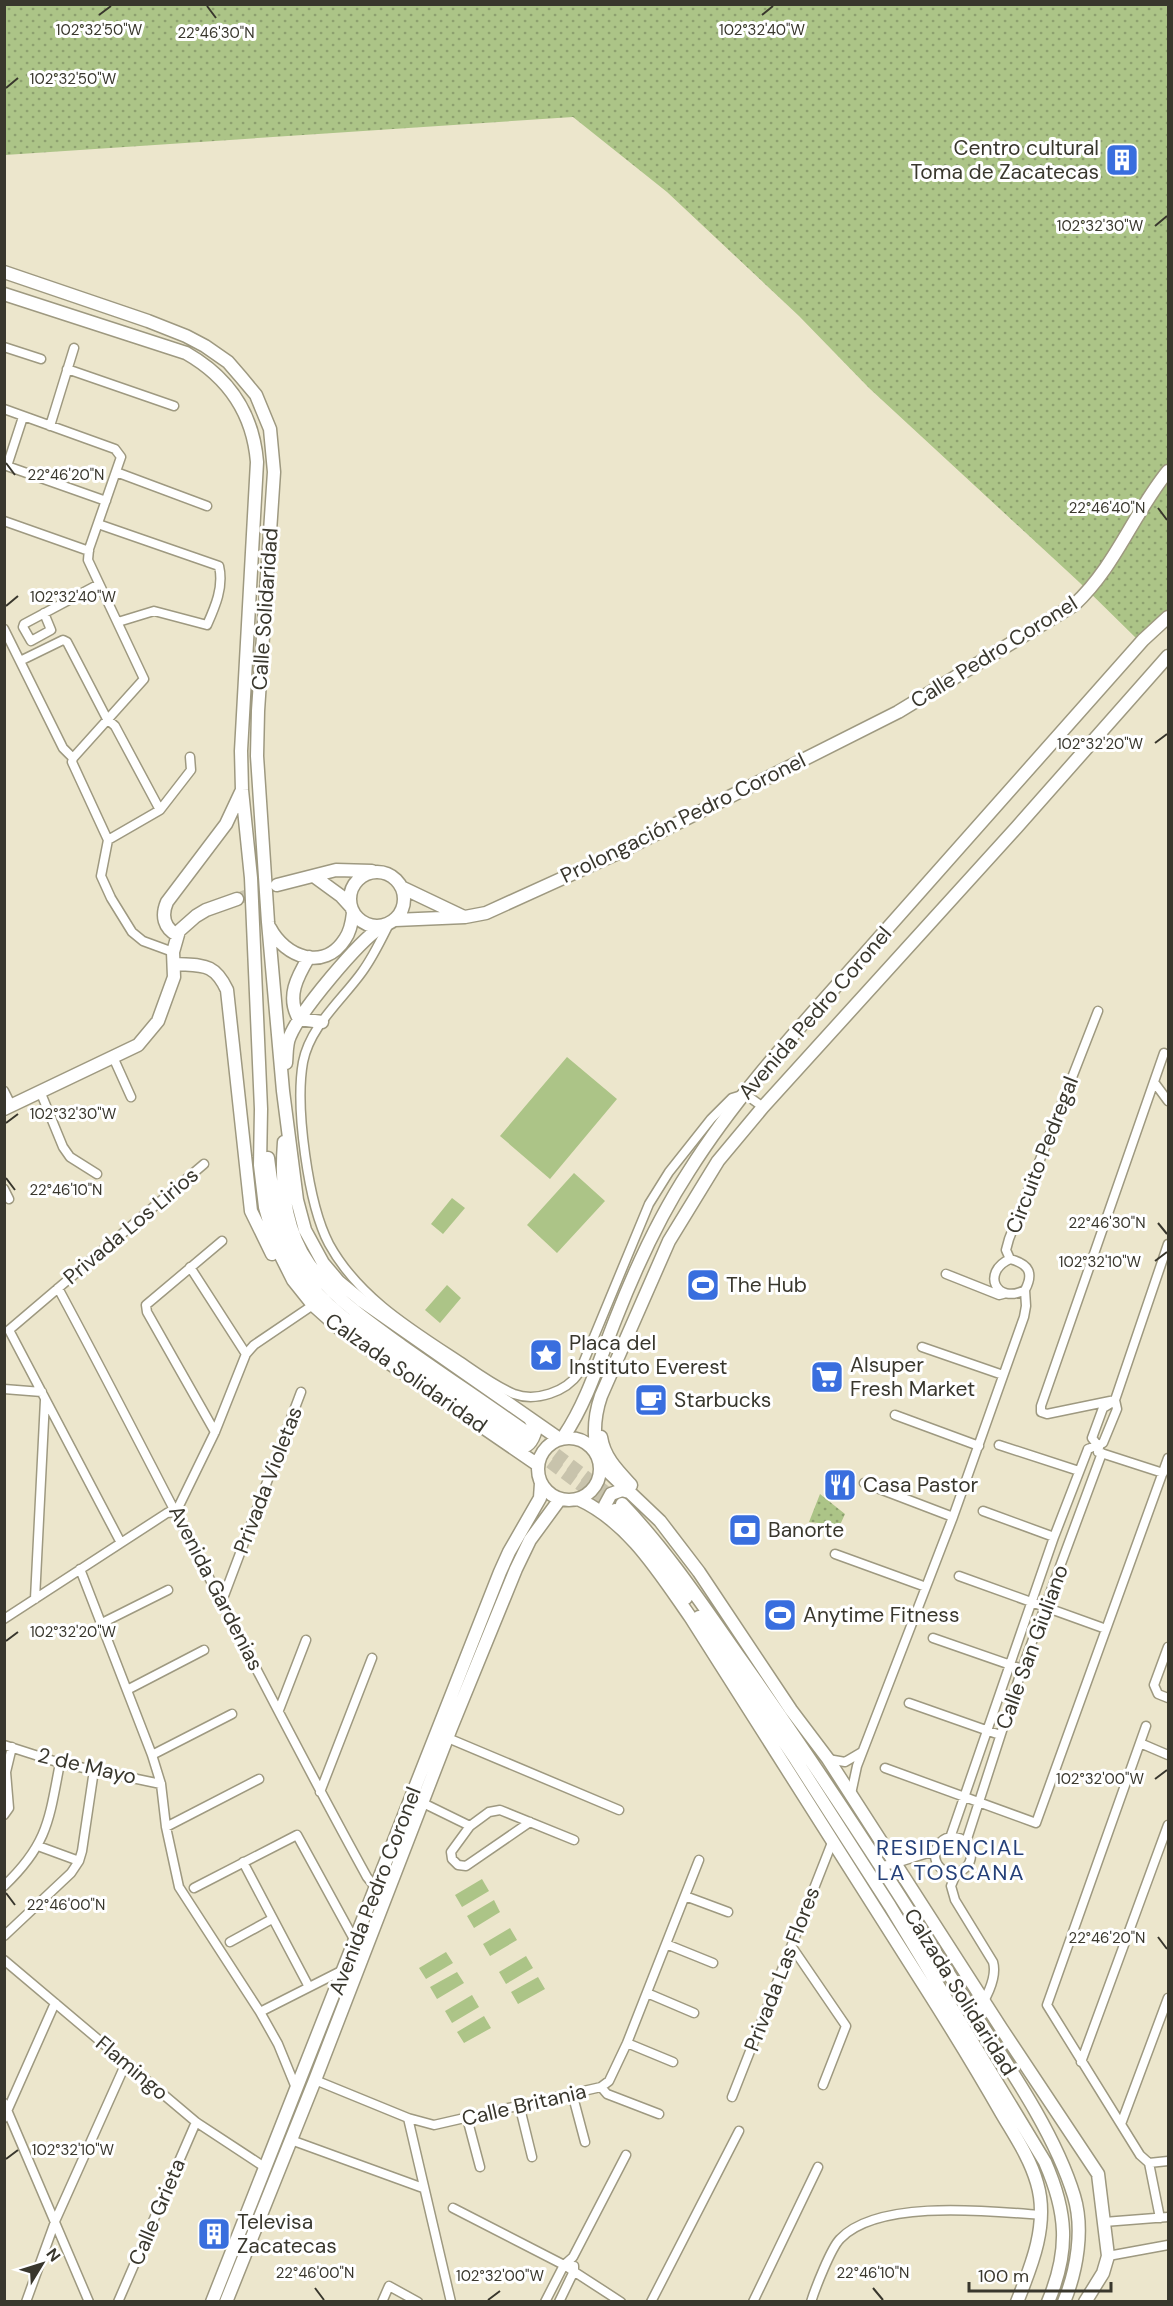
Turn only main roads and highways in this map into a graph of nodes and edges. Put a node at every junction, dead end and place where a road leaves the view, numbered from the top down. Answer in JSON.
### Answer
{"nodes":[{"id":1,"x":4,"y":272,"type":"edge"},
{"id":2,"x":4,"y":294,"type":"edge"},
{"id":3,"x":1168,"y":471,"type":"edge"},
{"id":4,"x":1168,"y":617,"type":"edge"},
{"id":5,"x":1166,"y":658,"type":"edge"},
{"id":6,"x":898,"y":712,"type":"joint"},
{"id":7,"x":242,"y":790,"type":"junction"},
{"id":8,"x":376,"y":872,"type":"junction"},
{"id":9,"x":315,"y":877,"type":"junction"},
{"id":10,"x":277,"y":885,"type":"tunnel mouth"},
{"id":11,"x":401,"y":886,"type":"junction"},
{"id":12,"x":237,"y":899,"type":"tunnel mouth"},
{"id":13,"x":352,"y":910,"type":"junction"},
{"id":14,"x":465,"y":917,"type":"junction"},
{"id":15,"x":268,"y":922,"type":"junction"},
{"id":16,"x":389,"y":924,"type":"junction"},
{"id":17,"x":177,"y":935,"type":"junction"},
{"id":18,"x":309,"y":957,"type":"junction"},
{"id":19,"x":174,"y":958,"type":"junction"},
{"id":20,"x":299,"y":1019,"type":"junction"},
{"id":21,"x":322,"y":1022,"type":"road end"},
{"id":22,"x":283,"y":1091,"type":"junction"},
{"id":23,"x":8,"y":1107,"type":"edge"},
{"id":24,"x":261,"y":1109,"type":"junction"},
{"id":25,"x":285,"y":1110,"type":"junction"},
{"id":26,"x":648,"y":1243,"type":"junction"},
{"id":27,"x":294,"y":1280,"type":"junction"},
{"id":28,"x":646,"y":1292,"type":"junction"},
{"id":29,"x":635,"y":1316,"type":"junction"},
{"id":30,"x":525,"y":1414,"type":"junction"},
{"id":31,"x":561,"y":1437,"type":"junction"},
{"id":32,"x":507,"y":1444,"type":"junction"},
{"id":33,"x":598,"y":1459,"type":"junction"},
{"id":34,"x":538,"y":1465,"type":"junction"},
{"id":35,"x":541,"y":1483,"type":"junction"},
{"id":36,"x":629,"y":1492,"type":"junction"},
{"id":37,"x":560,"y":1499,"type":"junction"},
{"id":38,"x":578,"y":1499,"type":"junction"},
{"id":39,"x":615,"y":1510,"type":"junction"},
{"id":40,"x":740,"y":1631,"type":"junction"},
{"id":41,"x":791,"y":1710,"type":"junction"},
{"id":42,"x":793,"y":1732,"type":"junction"},
{"id":43,"x":442,"y":1736,"type":"junction"},
{"id":44,"x":876,"y":1834,"type":"junction"},
{"id":45,"x":869,"y":1847,"type":"junction"},
{"id":46,"x":840,"y":1853,"type":"junction"},
{"id":47,"x":890,"y":1906,"type":"junction"},
{"id":48,"x":987,"y":2035,"type":"junction"},
{"id":49,"x":1007,"y":2038,"type":"junction"},
{"id":50,"x":963,"y":2046,"type":"junction"},
{"id":51,"x":992,"y":2073,"type":"junction"},
{"id":52,"x":246,"y":2233,"type":"junction"},
{"id":53,"x":212,"y":2301,"type":"edge"},
{"id":54,"x":226,"y":2301,"type":"edge"},
{"id":55,"x":1017,"y":2301,"type":"edge"},
{"id":56,"x":1048,"y":2301,"type":"edge"},
{"id":57,"x":1064,"y":2301,"type":"edge"},
{"id":58,"x":1085,"y":2301,"type":"edge"}],
"edges":[{"from":1,"to":15,"type":"main road","name":"Calle Solidaridad"},
{"from":2,"to":7,"type":"main road","name":"Calle Solidaridad"},
{"from":3,"to":6,"type":"main road","name":"Calle Pedro Coronel"},
{"from":4,"to":26,"type":"main road","name":"Avenida Pedro Coronel"},
{"from":5,"to":28,"type":"main road","name":"Avenida Pedro Coronel"},
{"from":6,"to":14,"type":"main road","name":"Prolongación Pedro Coronel"},
{"from":7,"to":17,"type":"main road"},
{"from":7,"to":24,"type":"main road","name":"Calle Solidaridad"},
{"from":8,"to":9,"type":"main road"},
{"from":8,"to":11,"type":"main road"},
{"from":8,"to":13,"type":"main road"},
{"from":9,"to":10,"type":"main road"},
{"from":9,"to":13,"type":"main road"},
{"from":11,"to":14,"type":"main road"},
{"from":11,"to":16,"type":"main road"},
{"from":12,"to":17,"type":"main road"},
{"from":13,"to":16,"type":"main road"},
{"from":13,"to":18,"type":"main road"},
{"from":14,"to":16,"type":"main road","name":"Prolongación Pedro Coronel"},
{"from":15,"to":18,"type":"main road"},
{"from":15,"to":22,"type":"main road","name":"Calle Solidaridad"},
{"from":16,"to":20,"type":"main road"},
{"from":17,"to":19,"type":"main road"},
{"from":18,"to":20,"type":"main road"},
{"from":19,"to":23,"type":"main road"},
{"from":19,"to":27,"type":"main road"},
{"from":20,"to":21,"type":"main road"},
{"from":20,"to":22,"type":"main road"},
{"from":22,"to":25,"type":"main road","name":"Calle Solidaridad"},
{"from":24,"to":25,"type":"main road","name":"Calzada Solidaridad"},
{"from":24,"to":27,"type":"main road","name":"Calzada Solidaridad"},
{"from":25,"to":30,"type":"main road","name":"Calzada Solidaridad"},
{"from":26,"to":28,"type":"main road"},
{"from":26,"to":31,"type":"main road","name":"Avenida Pedro Coronel"},
{"from":27,"to":32,"type":"main road","name":"Calzada Solidaridad"},
{"from":28,"to":29,"type":"main road","name":"Avenida Pedro Coronel"},
{"from":29,"to":33,"type":"main road","name":"Avenida Pedro Coronel"},
{"from":29,"to":40,"type":"main road"},
{"from":30,"to":31,"type":"main road","name":"Calzada Solidaridad"},
{"from":30,"to":32,"type":"main road"},
{"from":31,"to":33,"type":"main road"},
{"from":31,"to":34,"type":"main road"},
{"from":32,"to":34,"type":"main road","name":"Calzada Solidaridad"},
{"from":33,"to":36,"type":"main road"},
{"from":33,"to":38,"type":"main road"},
{"from":34,"to":35,"type":"main road"},
{"from":35,"to":37,"type":"main road"},
{"from":35,"to":43,"type":"main road","name":"Avenida Pedro Coronel"},
{"from":36,"to":39,"type":"main road"},
{"from":36,"to":40,"type":"main road"},
{"from":37,"to":38,"type":"main road"},
{"from":37,"to":43,"type":"main road","name":"Avenida Pedro Coronel"},
{"from":38,"to":39,"type":"main road","name":"Calzada Solidaridad"},
{"from":39,"to":42,"type":"main road","name":"Calzada Solidaridad"},
{"from":39,"to":46,"type":"main road","name":"Calzada Solidaridad"},
{"from":39,"to":47,"type":"main road","name":"Calzada Solidaridad"},
{"from":40,"to":41,"type":"main road"},
{"from":41,"to":42,"type":"main road"},
{"from":41,"to":44,"type":"main road"},
{"from":42,"to":45,"type":"main road","name":"Calzada Solidaridad"},
{"from":43,"to":52,"type":"main road","name":"Avenida Pedro Coronel"},
{"from":43,"to":52,"type":"main road","name":"Avenida Pedro Coronel"},
{"from":44,"to":45,"type":"main road"},
{"from":44,"to":49,"type":"main road"},
{"from":45,"to":48,"type":"main road","name":"Calzada Solidaridad"},
{"from":46,"to":47,"type":"main road"},
{"from":46,"to":50,"type":"main road","name":"Calzada Solidaridad"},
{"from":47,"to":51,"type":"main road","name":"Calzada Solidaridad"},
{"from":48,"to":49,"type":"main road"},
{"from":48,"to":57,"type":"main road","name":"Calzada Solidaridad"},
{"from":49,"to":58,"type":"main road"},
{"from":50,"to":51,"type":"main road"},
{"from":50,"to":55,"type":"main road"},
{"from":51,"to":56,"type":"main road","name":"Calzada Solidaridad"},
{"from":52,"to":53,"type":"main road","name":"Avenida Pedro Coronel"},
{"from":52,"to":54,"type":"main road","name":"Avenida Pedro Coronel"}]}
